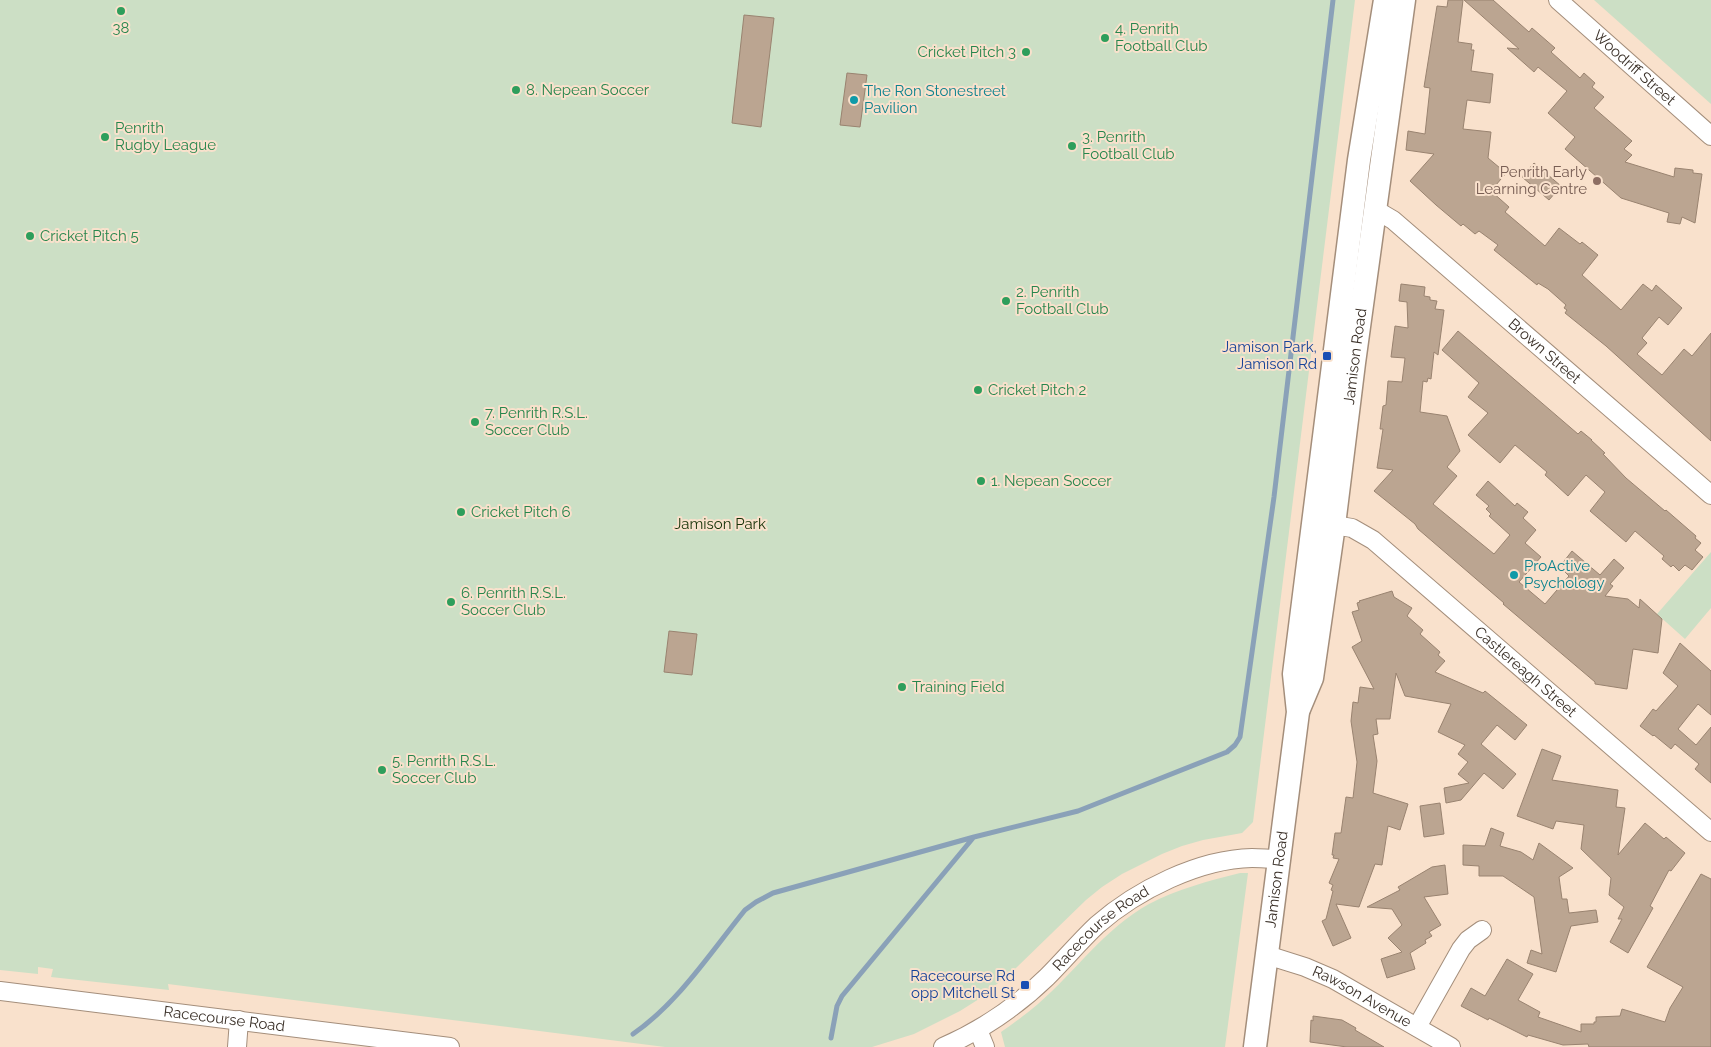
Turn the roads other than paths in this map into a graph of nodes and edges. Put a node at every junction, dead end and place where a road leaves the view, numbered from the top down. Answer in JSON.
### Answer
{"nodes":[{"id":1,"x":1385,"y":0,"type":"edge"},
{"id":2,"x":1404,"y":0,"type":"edge"},
{"id":3,"x":1558,"y":0,"type":"edge"},
{"id":4,"x":1711,"y":136,"type":"edge"},
{"id":5,"x":1376,"y":210,"type":"junction"},
{"id":6,"x":1711,"y":495,"type":"edge"},
{"id":7,"x":1334,"y":524,"type":"junction"},
{"id":8,"x":1298,"y":712,"type":"junction"},
{"id":9,"x":1711,"y":832,"type":"edge"},
{"id":10,"x":1279,"y":859,"type":"junction"},
{"id":11,"x":1482,"y":930,"type":"dead end"},
{"id":12,"x":1266,"y":955,"type":"junction"},
{"id":13,"x":0,"y":991,"type":"edge"},
{"id":14,"x":240,"y":1020,"type":"junction"},
{"id":15,"x":1417,"y":1027,"type":"junction"},
{"id":16,"x":978,"y":1030,"type":"junction"},
{"id":17,"x":237,"y":1047,"type":"edge"},
{"id":18,"x":450,"y":1047,"type":"edge"},
{"id":19,"x":943,"y":1047,"type":"edge"},
{"id":20,"x":985,"y":1047,"type":"edge"},
{"id":21,"x":1256,"y":1047,"type":"edge"},
{"id":22,"x":1451,"y":1047,"type":"edge"}],
"edges":[{"from":1,"to":8,"type":"main road","name":"Jamison Road"},
{"from":2,"to":5,"type":"main road","name":"Jamison Road"},
{"from":3,"to":4,"type":"street","name":"Woodriff Street"},
{"from":5,"to":6,"type":"street","name":"Brown Street"},
{"from":5,"to":7,"type":"main road","name":"Jamison Road"},
{"from":7,"to":8,"type":"main road","name":"Jamison Road"},
{"from":7,"to":9,"type":"street","name":"Castlereagh Street"},
{"from":8,"to":10,"type":"main road","name":"Jamison Road"},
{"from":10,"to":12,"type":"main road","name":"Jamison Road"},
{"from":10,"to":16,"type":"street","name":"Racecourse Road"},
{"from":11,"to":15,"type":"street"},
{"from":12,"to":15,"type":"street","name":"Rawson Avenue"},
{"from":12,"to":21,"type":"main road","name":"Jamison Road"},
{"from":13,"to":14,"type":"street","name":"Racecourse Road"},
{"from":14,"to":17,"type":"street"},
{"from":14,"to":18,"type":"street","name":"Racecourse Road"},
{"from":15,"to":22,"type":"street","name":"Rawson Avenue"},
{"from":16,"to":19,"type":"street","name":"Racecourse Road"},
{"from":16,"to":20,"type":"street"}]}
